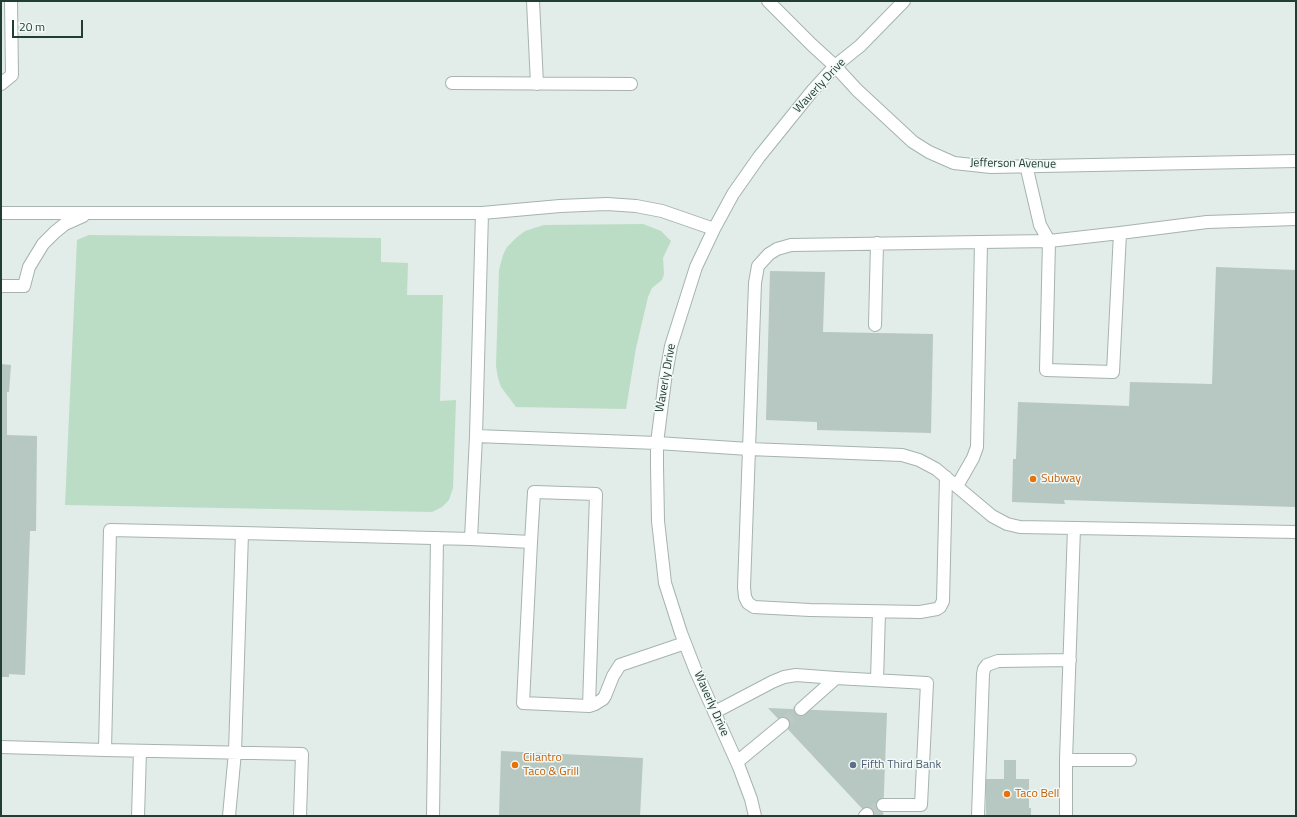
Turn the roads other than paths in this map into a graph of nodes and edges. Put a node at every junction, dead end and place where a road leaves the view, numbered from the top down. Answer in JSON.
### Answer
{"nodes":[{"id":1,"x":11,"y":1,"type":"edge"},
{"id":2,"x":533,"y":1,"type":"edge"},
{"id":3,"x":768,"y":1,"type":"edge"},
{"id":4,"x":904,"y":1,"type":"edge"},
{"id":5,"x":835,"y":66,"type":"junction"},
{"id":6,"x":452,"y":83,"type":"dead end"},
{"id":7,"x":1,"y":84,"type":"edge"},
{"id":8,"x":537,"y":84,"type":"junction"},
{"id":9,"x":631,"y":84,"type":"dead end"},
{"id":10,"x":1296,"y":161,"type":"edge"},
{"id":11,"x":1026,"y":166,"type":"junction"},
{"id":12,"x":482,"y":212,"type":"junction"},
{"id":13,"x":1,"y":213,"type":"edge"},
{"id":14,"x":88,"y":214,"type":"junction"},
{"id":15,"x":1296,"y":219,"type":"edge"},
{"id":16,"x":714,"y":229,"type":"junction"},
{"id":17,"x":1120,"y":233,"type":"junction"},
{"id":18,"x":1049,"y":241,"type":"junction"},
{"id":19,"x":981,"y":242,"type":"junction"},
{"id":20,"x":877,"y":243,"type":"junction"},
{"id":21,"x":1,"y":286,"type":"edge"},
{"id":22,"x":875,"y":325,"type":"dead end"},
{"id":23,"x":476,"y":436,"type":"junction"},
{"id":24,"x":657,"y":443,"type":"junction"},
{"id":25,"x":749,"y":449,"type":"junction"},
{"id":26,"x":946,"y":477,"type":"junction"},
{"id":27,"x":957,"y":486,"type":"junction"},
{"id":28,"x":1074,"y":528,"type":"junction"},
{"id":29,"x":1296,"y":532,"type":"edge"},
{"id":30,"x":242,"y":533,"type":"junction"},
{"id":31,"x":437,"y":538,"type":"junction"},
{"id":32,"x":470,"y":539,"type":"junction"},
{"id":33,"x":531,"y":542,"type":"junction"},
{"id":34,"x":879,"y":612,"type":"junction"},
{"id":35,"x":685,"y":643,"type":"junction"},
{"id":36,"x":1070,"y":660,"type":"junction"},
{"id":37,"x":836,"y":678,"type":"junction"},
{"id":38,"x":877,"y":680,"type":"junction"},
{"id":39,"x":589,"y":706,"type":"junction"},
{"id":40,"x":801,"y":709,"type":"tunnel mouth"},
{"id":41,"x":715,"y":712,"type":"junction"},
{"id":42,"x":784,"y":724,"type":"tunnel mouth"},
{"id":43,"x":1,"y":747,"type":"edge"},
{"id":44,"x":105,"y":750,"type":"junction"},
{"id":45,"x":140,"y":751,"type":"junction"},
{"id":46,"x":235,"y":752,"type":"junction"},
{"id":47,"x":1066,"y":760,"type":"junction"},
{"id":48,"x":1130,"y":760,"type":"dead end"},
{"id":49,"x":737,"y":762,"type":"junction"},
{"id":50,"x":883,"y":806,"type":"tunnel mouth"},
{"id":51,"x":138,"y":816,"type":"edge"},
{"id":52,"x":229,"y":816,"type":"edge"},
{"id":53,"x":300,"y":816,"type":"edge"},
{"id":54,"x":433,"y":816,"type":"edge"},
{"id":55,"x":755,"y":816,"type":"edge"},
{"id":56,"x":978,"y":816,"type":"edge"},
{"id":57,"x":1066,"y":816,"type":"edge"}],
"edges":[{"from":1,"to":7,"type":"street"},
{"from":2,"to":8,"type":"street"},
{"from":3,"to":5,"type":"street","name":"Jefferson Avenue"},
{"from":4,"to":5,"type":"street","name":"Waverly Drive"},
{"from":5,"to":11,"type":"street","name":"Jefferson Avenue"},
{"from":5,"to":16,"type":"street","name":"Waverly Drive"},
{"from":6,"to":8,"type":"street"},
{"from":8,"to":9,"type":"street"},
{"from":10,"to":11,"type":"street","name":"Jefferson Avenue"},
{"from":11,"to":18,"type":"street"},
{"from":12,"to":14,"type":"street"},
{"from":12,"to":16,"type":"street"},
{"from":12,"to":23,"type":"street"},
{"from":13,"to":14,"type":"street"},
{"from":14,"to":21,"type":"street"},
{"from":15,"to":17,"type":"street"},
{"from":16,"to":24,"type":"street","name":"Waverly Drive"},
{"from":17,"to":18,"type":"street"},
{"from":17,"to":18,"type":"street"},
{"from":18,"to":19,"type":"street"},
{"from":19,"to":20,"type":"street"},
{"from":19,"to":27,"type":"street"},
{"from":20,"to":22,"type":"street"},
{"from":20,"to":25,"type":"street"},
{"from":23,"to":24,"type":"street"},
{"from":23,"to":32,"type":"street"},
{"from":24,"to":25,"type":"street"},
{"from":24,"to":35,"type":"street","name":"Waverly Drive"},
{"from":25,"to":26,"type":"street"},
{"from":25,"to":34,"type":"street"},
{"from":26,"to":27,"type":"street"},
{"from":26,"to":34,"type":"street"},
{"from":27,"to":28,"type":"street"},
{"from":28,"to":29,"type":"street"},
{"from":28,"to":36,"type":"street"},
{"from":30,"to":31,"type":"street"},
{"from":30,"to":44,"type":"street"},
{"from":30,"to":46,"type":"street"},
{"from":31,"to":32,"type":"street"},
{"from":31,"to":54,"type":"street"},
{"from":32,"to":33,"type":"street"},
{"from":33,"to":39,"type":"street"},
{"from":33,"to":39,"type":"street"},
{"from":34,"to":38,"type":"street"},
{"from":35,"to":39,"type":"street"},
{"from":35,"to":41,"type":"street","name":"Waverly Drive"},
{"from":36,"to":47,"type":"street"},
{"from":36,"to":56,"type":"street"},
{"from":37,"to":38,"type":"street"},
{"from":37,"to":40,"type":"street"},
{"from":37,"to":41,"type":"street"},
{"from":38,"to":50,"type":"street"},
{"from":41,"to":49,"type":"street","name":"Waverly Drive"},
{"from":42,"to":49,"type":"street"},
{"from":43,"to":44,"type":"street"},
{"from":44,"to":45,"type":"street"},
{"from":45,"to":46,"type":"street"},
{"from":45,"to":51,"type":"street"},
{"from":46,"to":52,"type":"street"},
{"from":46,"to":53,"type":"street"},
{"from":47,"to":48,"type":"street"},
{"from":47,"to":57,"type":"street"},
{"from":49,"to":55,"type":"street","name":"Waverly Drive"}]}
